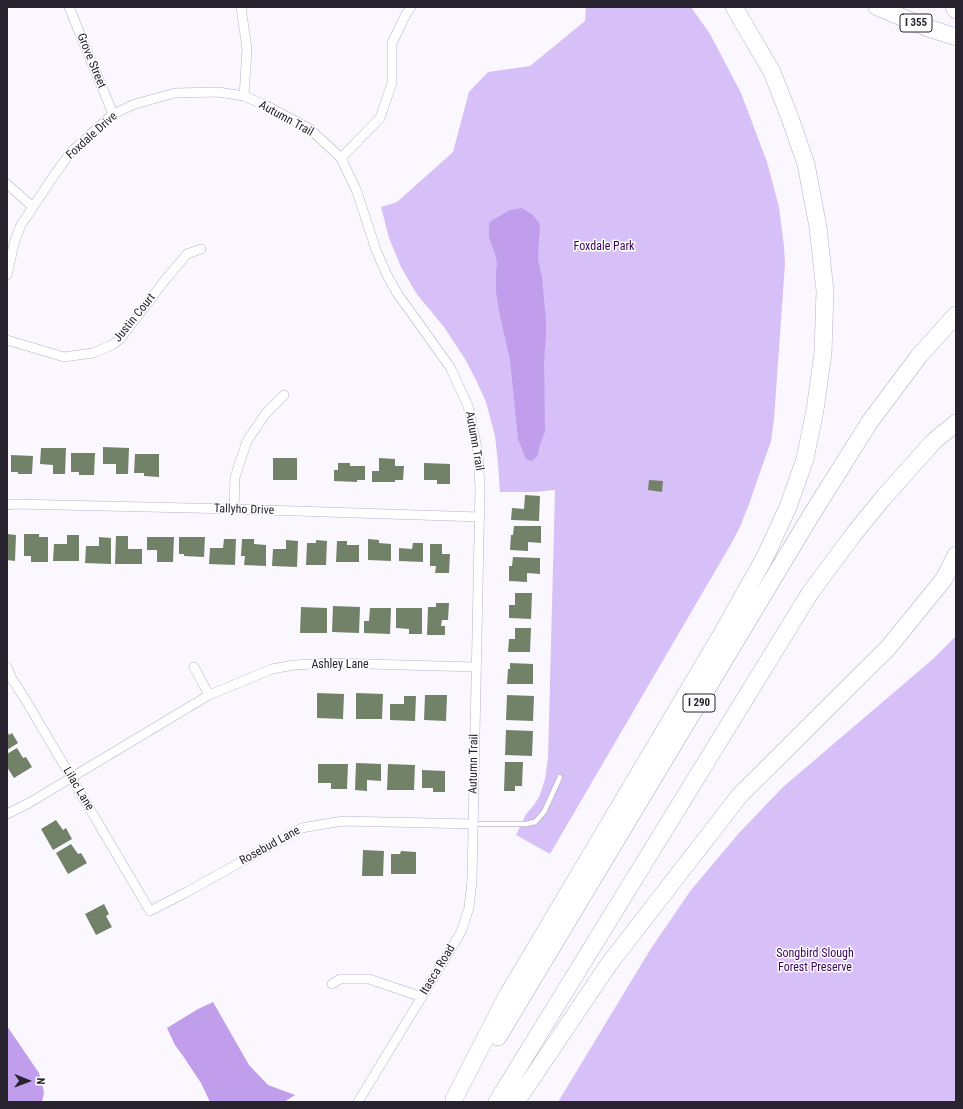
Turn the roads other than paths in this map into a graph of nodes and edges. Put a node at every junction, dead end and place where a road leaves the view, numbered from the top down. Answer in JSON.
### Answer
{"nodes":[{"id":1,"x":69,"y":7,"type":"edge"},
{"id":2,"x":241,"y":7,"type":"edge"},
{"id":3,"x":411,"y":7,"type":"edge"},
{"id":4,"x":734,"y":7,"type":"edge"},
{"id":5,"x":877,"y":7,"type":"edge"},
{"id":6,"x":954,"y":7,"type":"edge"},
{"id":7,"x":956,"y":10,"type":"edge"},
{"id":8,"x":956,"y":38,"type":"edge"},
{"id":9,"x":244,"y":96,"type":"junction"},
{"id":10,"x":113,"y":114,"type":"junction"},
{"id":11,"x":341,"y":158,"type":"junction"},
{"id":12,"x":7,"y":184,"type":"edge"},
{"id":13,"x":33,"y":207,"type":"junction"},
{"id":14,"x":201,"y":249,"type":"dead end"},
{"id":15,"x":7,"y":275,"type":"edge"},
{"id":16,"x":956,"y":315,"type":"edge"},
{"id":17,"x":7,"y":340,"type":"edge"},
{"id":18,"x":284,"y":395,"type":"dead end"},
{"id":19,"x":956,"y":423,"type":"edge"},
{"id":20,"x":7,"y":505,"type":"edge"},
{"id":21,"x":234,"y":509,"type":"junction"},
{"id":22,"x":480,"y":517,"type":"junction"},
{"id":23,"x":956,"y":555,"type":"edge"},
{"id":24,"x":7,"y":667,"type":"edge"},
{"id":25,"x":194,"y":667,"type":"dead end"},
{"id":26,"x":476,"y":667,"type":"junction"},
{"id":27,"x":209,"y":695,"type":"junction"},
{"id":28,"x":560,"y":777,"type":"dead end"},
{"id":29,"x":71,"y":778,"type":"junction"},
{"id":30,"x":7,"y":814,"type":"edge"},
{"id":31,"x":473,"y":824,"type":"junction"},
{"id":32,"x":150,"y":911,"type":"joint"},
{"id":33,"x":332,"y":984,"type":"dead end"},
{"id":34,"x":422,"y":997,"type":"junction"},
{"id":35,"x":454,"y":1101,"type":"edge"},
{"id":36,"x":358,"y":1102,"type":"edge"},
{"id":37,"x":497,"y":1102,"type":"edge"},
{"id":38,"x":516,"y":1102,"type":"edge"}],
"edges":[{"from":1,"to":10,"type":"street","name":"Grove Street"},
{"from":2,"to":9,"type":"street"},
{"from":3,"to":11,"type":"street"},
{"from":4,"to":35,"type":"highway"},
{"from":5,"to":8,"type":"highway","number":"I 355"},
{"from":6,"to":7,"type":"highway"},
{"from":9,"to":10,"type":"street","name":"Foxdale Drive"},
{"from":9,"to":11,"type":"street","name":"Autumn Trail"},
{"from":10,"to":13,"type":"street","name":"Foxdale Drive"},
{"from":11,"to":22,"type":"street","name":"Autumn Trail"},
{"from":12,"to":13,"type":"street"},
{"from":13,"to":15,"type":"street","name":"Foxdale Drive"},
{"from":14,"to":17,"type":"street","name":"Justin Court"},
{"from":16,"to":35,"type":"highway","number":"I 290"},
{"from":18,"to":21,"type":"street"},
{"from":19,"to":37,"type":"highway"},
{"from":20,"to":21,"type":"street","name":"Tallyho Drive"},
{"from":21,"to":22,"type":"street","name":"Tallyho Drive"},
{"from":22,"to":26,"type":"street","name":"Autumn Trail"},
{"from":23,"to":38,"type":"highway"},
{"from":24,"to":29,"type":"street","name":"Lilac Lane"},
{"from":25,"to":27,"type":"street"},
{"from":26,"to":27,"type":"street","name":"Ashley Lane"},
{"from":26,"to":31,"type":"street","name":"Autumn Trail"},
{"from":27,"to":29,"type":"street","name":"Ashley Lane"},
{"from":28,"to":31,"type":"lane"},
{"from":29,"to":30,"type":"street","name":"Ashley Lane"},
{"from":29,"to":32,"type":"street","name":"Lilac Lane"},
{"from":31,"to":32,"type":"street","name":"Rosebud Lane"},
{"from":31,"to":34,"type":"street","name":"Itasca Road"},
{"from":33,"to":34,"type":"street"},
{"from":34,"to":36,"type":"street","name":"Itasca Road"}]}
